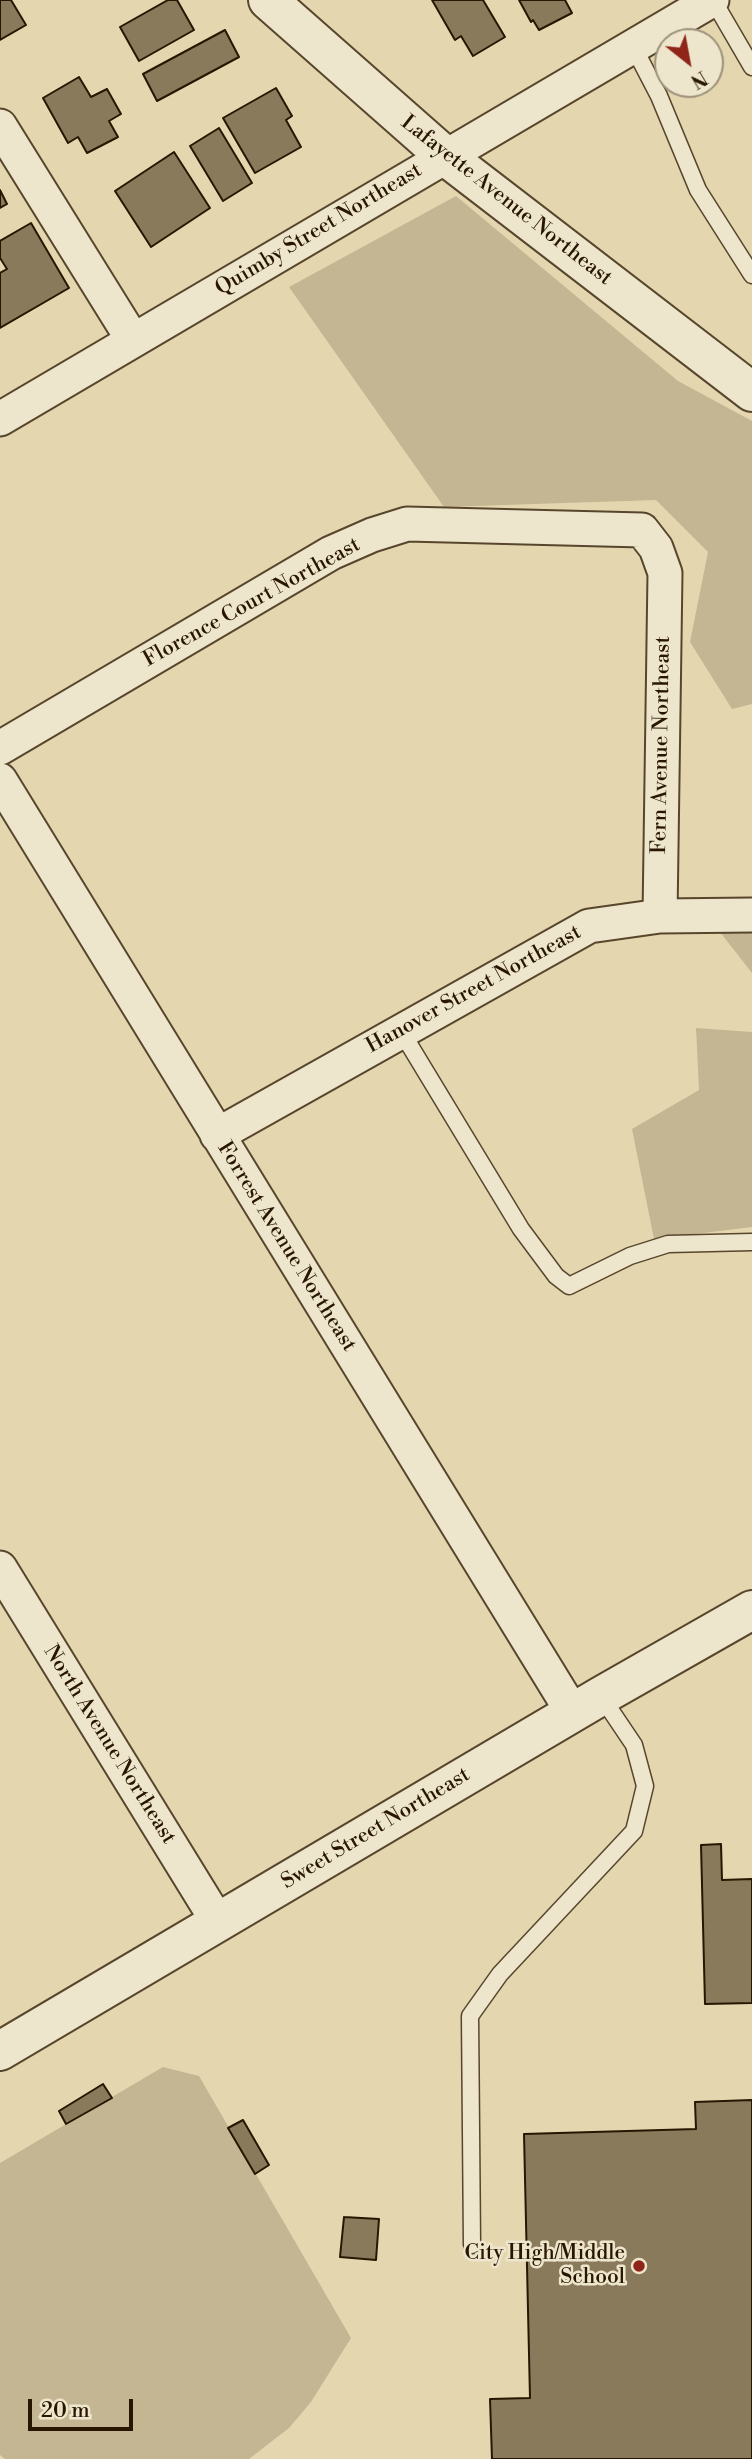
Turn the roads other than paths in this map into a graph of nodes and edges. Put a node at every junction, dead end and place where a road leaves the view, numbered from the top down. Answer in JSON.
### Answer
{"nodes":[{"id":1,"x":268,"y":0,"type":"edge"},
{"id":2,"x":712,"y":0,"type":"edge"},
{"id":3,"x":633,"y":46,"type":"junction"},
{"id":4,"x":752,"y":67,"type":"edge"},
{"id":5,"x":0,"y":126,"type":"edge"},
{"id":6,"x":445,"y":156,"type":"junction"},
{"id":7,"x":752,"y":275,"type":"edge"},
{"id":8,"x":133,"y":340,"type":"junction"},
{"id":9,"x":752,"y":392,"type":"edge"},
{"id":10,"x":0,"y":419,"type":"edge"},
{"id":11,"x":664,"y":573,"type":"joint"},
{"id":12,"x":0,"y":748,"type":"edge"},
{"id":13,"x":0,"y":780,"type":"edge"},
{"id":14,"x":752,"y":915,"type":"edge"},
{"id":15,"x":660,"y":916,"type":"junction"},
{"id":16,"x":401,"y":1031,"type":"junction"},
{"id":17,"x":217,"y":1135,"type":"junction"},
{"id":18,"x":752,"y":1242,"type":"edge"},
{"id":19,"x":0,"y":1568,"type":"edge"},
{"id":20,"x":752,"y":1610,"type":"edge"},
{"id":21,"x":587,"y":1705,"type":"junction"},
{"id":22,"x":218,"y":1923,"type":"junction"},
{"id":23,"x":0,"y":2051,"type":"edge"},
{"id":24,"x":472,"y":2245,"type":"dead end"}],
"edges":[{"from":1,"to":6,"type":"street","name":"Lafayette Avenue Northeast"},
{"from":2,"to":3,"type":"street","name":"Quimby Street Northeast"},
{"from":2,"to":4,"type":"lane"},
{"from":3,"to":6,"type":"street","name":"Quimby Street Northeast"},
{"from":3,"to":7,"type":"lane"},
{"from":5,"to":8,"type":"street"},
{"from":6,"to":8,"type":"street","name":"Quimby Street Northeast"},
{"from":6,"to":9,"type":"street","name":"Lafayette Avenue Northeast"},
{"from":8,"to":10,"type":"street","name":"Quimby Street Northeast"},
{"from":11,"to":12,"type":"street","name":"Florence Court Northeast"},
{"from":11,"to":15,"type":"street","name":"Fern Avenue Northeast"},
{"from":13,"to":17,"type":"street","name":"Forrest Avenue Northeast"},
{"from":14,"to":15,"type":"street","name":"Hanover Street Northeast"},
{"from":15,"to":16,"type":"street","name":"Hanover Street Northeast"},
{"from":16,"to":17,"type":"street","name":"Hanover Street Northeast"},
{"from":16,"to":18,"type":"lane"},
{"from":17,"to":21,"type":"street","name":"Forrest Avenue Northeast"},
{"from":19,"to":22,"type":"street","name":"North Avenue Northeast"},
{"from":20,"to":21,"type":"street","name":"Sweet Street Northeast"},
{"from":21,"to":22,"type":"street","name":"Sweet Street Northeast"},
{"from":21,"to":24,"type":"lane"},
{"from":22,"to":23,"type":"street","name":"Sweet Street Northeast"}]}
